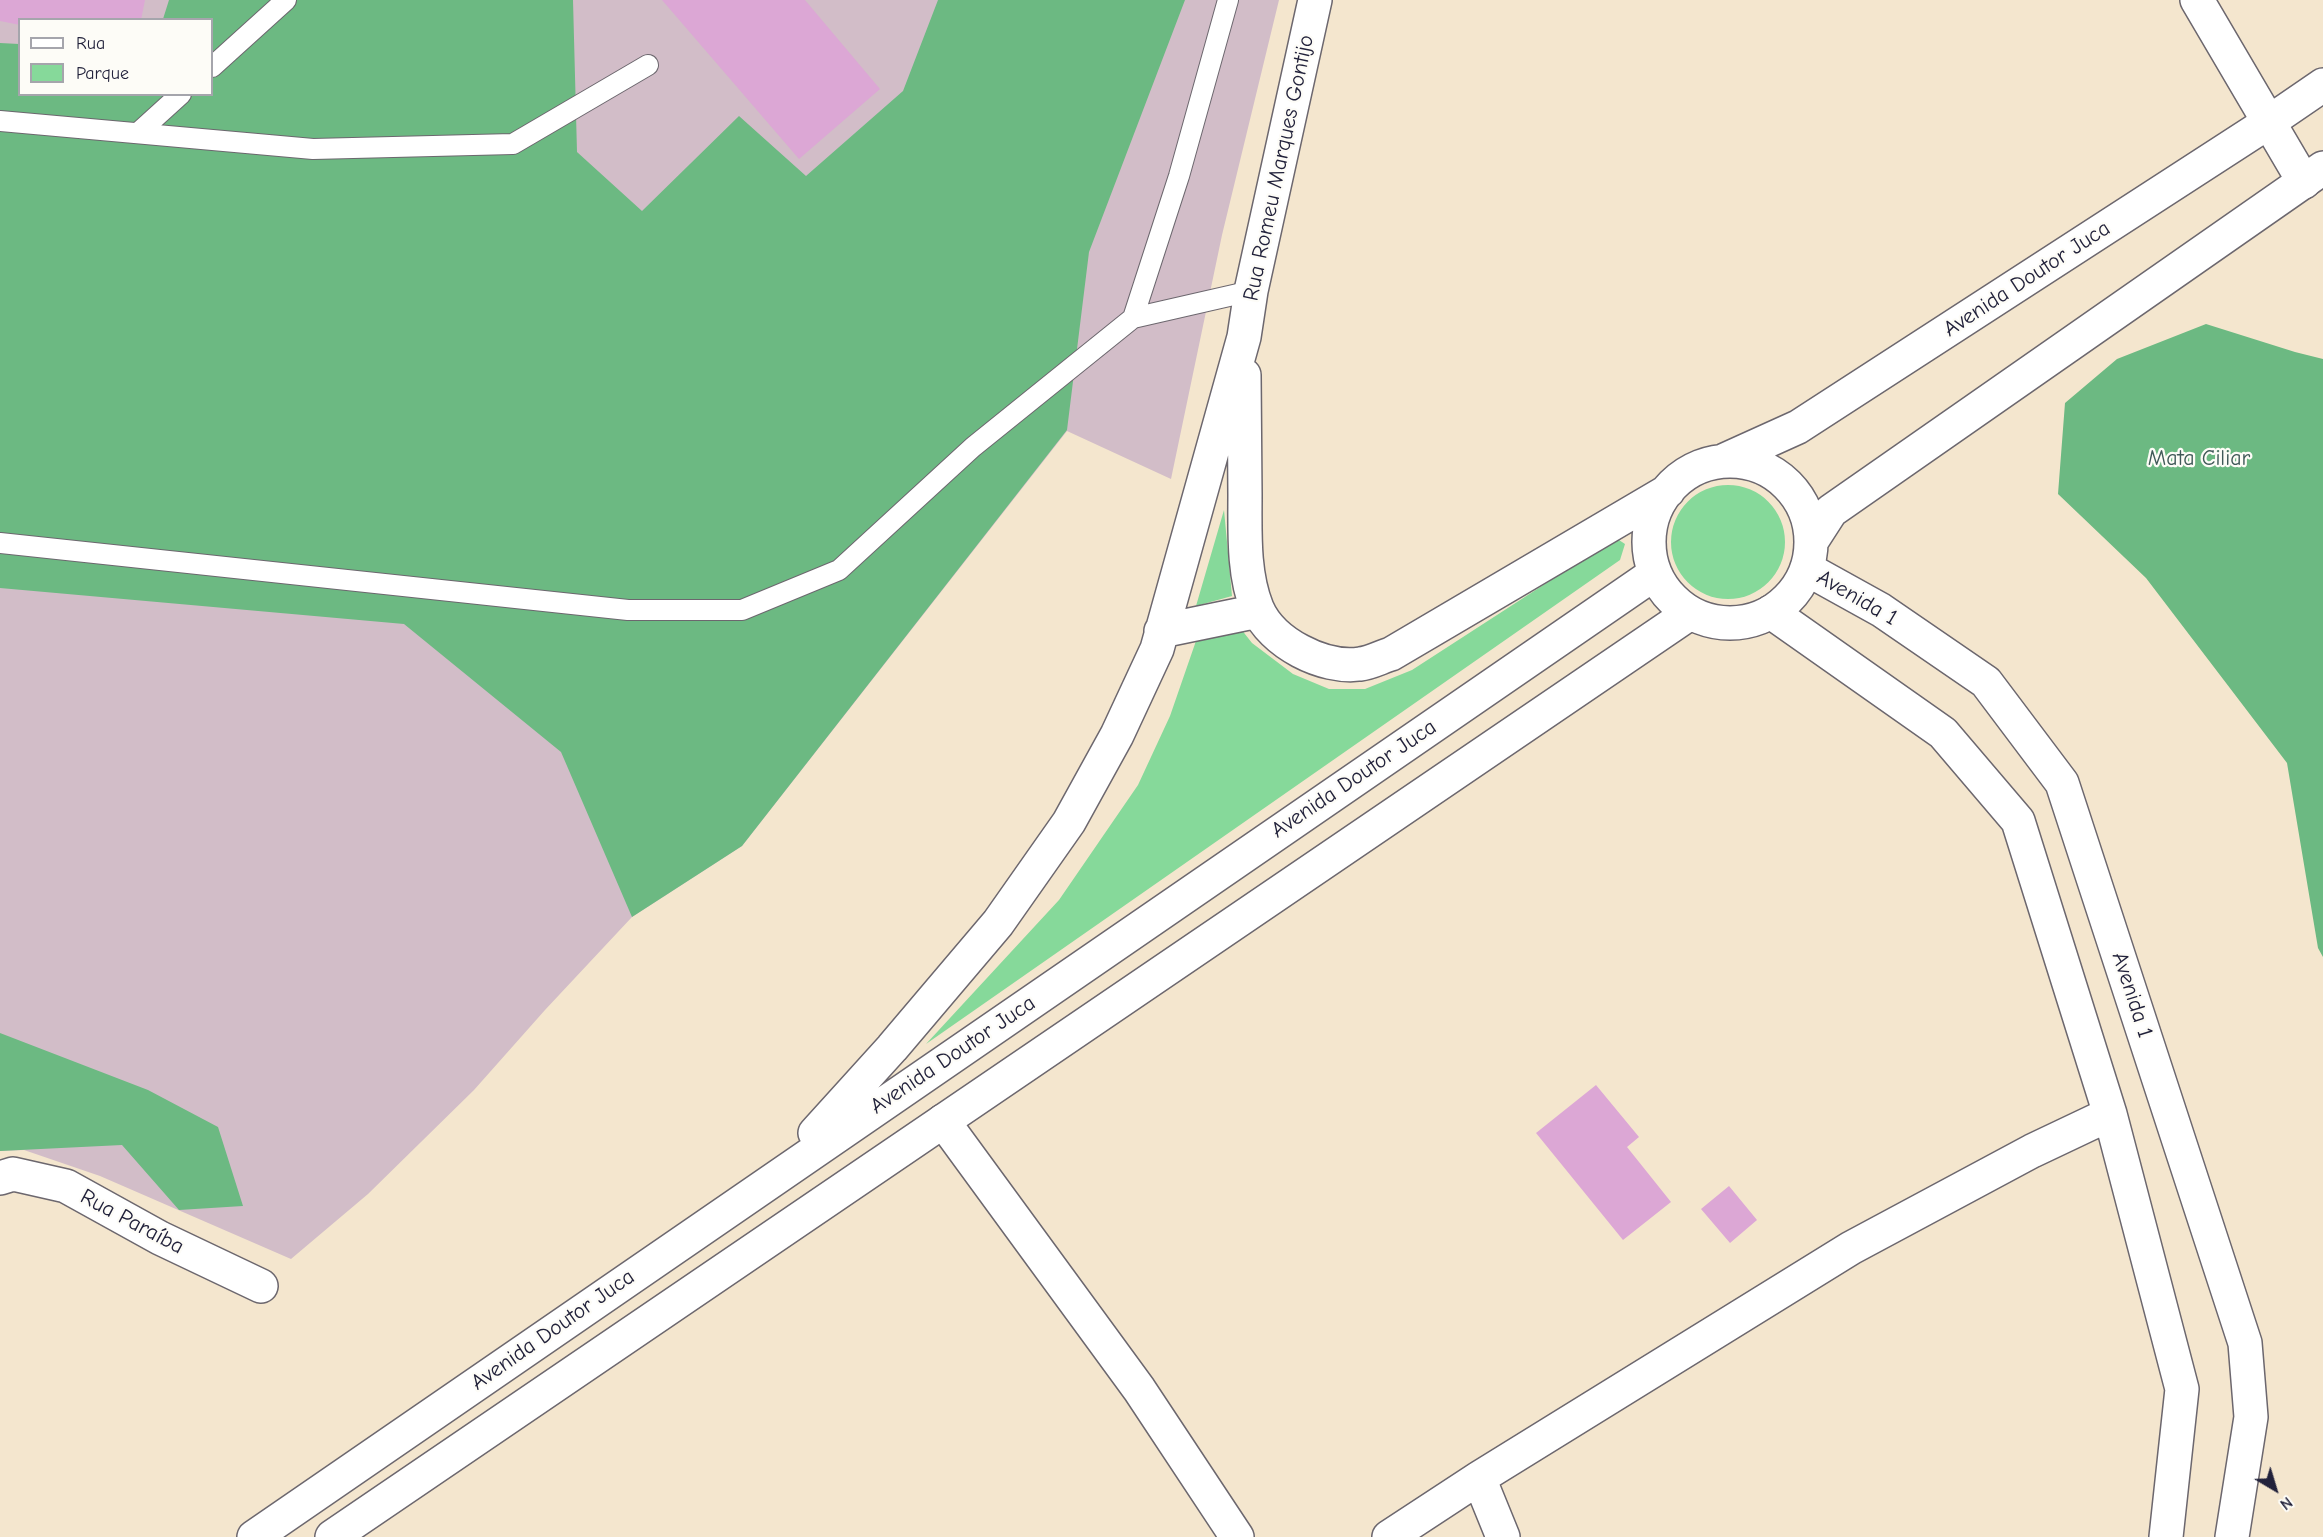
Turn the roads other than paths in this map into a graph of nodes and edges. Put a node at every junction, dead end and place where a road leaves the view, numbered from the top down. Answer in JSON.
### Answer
{"nodes":[{"id":1,"x":286,"y":0,"type":"edge"},
{"id":2,"x":1228,"y":0,"type":"edge"},
{"id":3,"x":1316,"y":0,"type":"edge"},
{"id":4,"x":2197,"y":0,"type":"edge"},
{"id":5,"x":648,"y":65,"type":"dead end"},
{"id":6,"x":213,"y":66,"type":"edge"},
{"id":7,"x":2323,"y":86,"type":"edge"},
{"id":8,"x":179,"y":96,"type":"edge"},
{"id":9,"x":0,"y":121,"type":"edge"},
{"id":10,"x":2270,"y":122,"type":"junction"},
{"id":11,"x":138,"y":133,"type":"junction"},
{"id":12,"x":2313,"y":175,"type":"edge"},
{"id":13,"x":1251,"y":291,"type":"junction"},
{"id":14,"x":1133,"y":318,"type":"junction"},
{"id":15,"x":1244,"y":337,"type":"junction"},
{"id":16,"x":1725,"y":460,"type":"junction"},
{"id":17,"x":1668,"y":491,"type":"junction"},
{"id":18,"x":0,"y":543,"type":"edge"},
{"id":19,"x":1809,"y":556,"type":"junction"},
{"id":20,"x":1654,"y":574,"type":"junction"},
{"id":21,"x":1258,"y":611,"type":"junction"},
{"id":22,"x":1771,"y":612,"type":"junction"},
{"id":23,"x":1690,"y":613,"type":"junction"},
{"id":24,"x":1161,"y":631,"type":"junction"},
{"id":25,"x":2110,"y":1114,"type":"junction"},
{"id":26,"x":943,"y":1121,"type":"junction"},
{"id":27,"x":0,"y":1178,"type":"edge"},
{"id":28,"x":770,"y":1180,"type":"junction"},
{"id":29,"x":261,"y":1286,"type":"dead end"},
{"id":30,"x":1479,"y":1478,"type":"junction"},
{"id":31,"x":254,"y":1537,"type":"edge"},
{"id":32,"x":332,"y":1537,"type":"edge"},
{"id":33,"x":1237,"y":1537,"type":"edge"},
{"id":34,"x":1389,"y":1537,"type":"edge"},
{"id":35,"x":1503,"y":1537,"type":"edge"},
{"id":36,"x":2166,"y":1537,"type":"edge"},
{"id":37,"x":2232,"y":1537,"type":"edge"}],
"edges":[{"from":1,"to":6,"type":"lane"},
{"from":2,"to":14,"type":"lane"},
{"from":3,"to":13,"type":"street","name":"Rua Romeu Marques Gontijo"},
{"from":4,"to":10,"type":"street"},
{"from":5,"to":11,"type":"lane"},
{"from":7,"to":10,"type":"street","name":"Avenida Doutor Juca"},
{"from":8,"to":11,"type":"lane"},
{"from":9,"to":11,"type":"lane"},
{"from":10,"to":12,"type":"street"},
{"from":10,"to":16,"type":"street","name":"Avenida Doutor Juca"},
{"from":12,"to":19,"type":"street"},
{"from":13,"to":14,"type":"lane"},
{"from":13,"to":15,"type":"street","name":"Rua Romeu Marques Gontijo"},
{"from":14,"to":18,"type":"lane"},
{"from":15,"to":21,"type":"street"},
{"from":15,"to":24,"type":"street"},
{"from":16,"to":17,"type":"street"},
{"from":16,"to":19,"type":"street"},
{"from":17,"to":20,"type":"street"},
{"from":17,"to":21,"type":"street"},
{"from":19,"to":22,"type":"street"},
{"from":19,"to":37,"type":"street","name":"Avenida 1"},
{"from":20,"to":23,"type":"street"},
{"from":20,"to":28,"type":"street","name":"Avenida Doutor Juca"},
{"from":21,"to":24,"type":"street"},
{"from":22,"to":23,"type":"street"},
{"from":22,"to":25,"type":"street"},
{"from":23,"to":26,"type":"street","name":"Avenida Doutor Juca"},
{"from":24,"to":28,"type":"street"},
{"from":25,"to":30,"type":"street"},
{"from":25,"to":36,"type":"street"},
{"from":26,"to":32,"type":"street","name":"Avenida Doutor Juca"},
{"from":26,"to":33,"type":"street"},
{"from":27,"to":29,"type":"street","name":"Rua Paraíba"},
{"from":28,"to":31,"type":"street","name":"Avenida Doutor Juca"},
{"from":30,"to":34,"type":"street"},
{"from":30,"to":35,"type":"street"}]}
